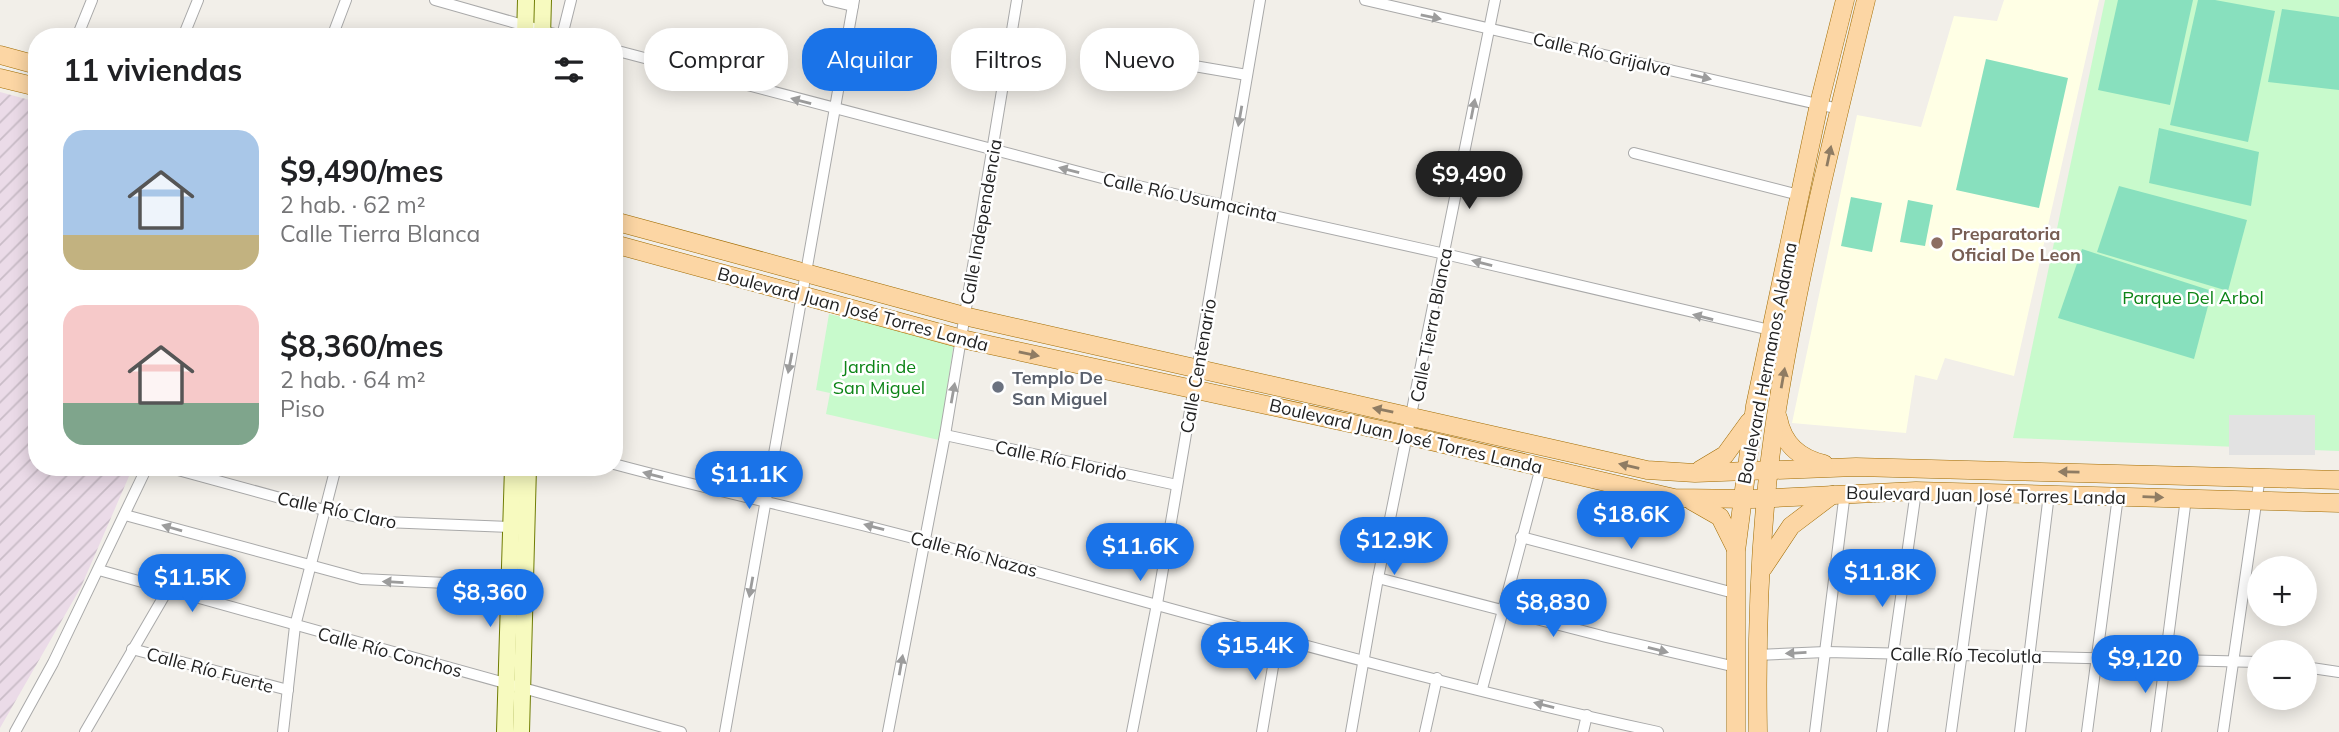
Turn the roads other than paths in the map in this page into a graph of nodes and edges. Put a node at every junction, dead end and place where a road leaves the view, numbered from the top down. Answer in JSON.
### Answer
{"nodes":[{"id":1,"x":92,"y":0,"type":"edge"},
{"id":2,"x":198,"y":0,"type":"edge"},
{"id":3,"x":346,"y":0,"type":"edge"},
{"id":4,"x":435,"y":0,"type":"edge"},
{"id":5,"x":526,"y":0,"type":"edge"},
{"id":6,"x":543,"y":0,"type":"edge"},
{"id":7,"x":571,"y":0,"type":"edge"},
{"id":8,"x":828,"y":0,"type":"edge"},
{"id":9,"x":1017,"y":0,"type":"edge"},
{"id":10,"x":1260,"y":0,"type":"edge"},
{"id":11,"x":1365,"y":0,"type":"edge"},
{"id":12,"x":1495,"y":0,"type":"edge"},
{"id":13,"x":1845,"y":0,"type":"edge"},
{"id":14,"x":1867,"y":0,"type":"edge"},
{"id":15,"x":853,"y":3,"type":"edge"},
{"id":16,"x":81,"y":28,"type":"edge"},
{"id":17,"x":187,"y":28,"type":"edge"},
{"id":18,"x":335,"y":28,"type":"edge"},
{"id":19,"x":516,"y":28,"type":"edge"},
{"id":20,"x":525,"y":28,"type":"edge"},
{"id":21,"x":542,"y":28,"type":"edge"},
{"id":22,"x":565,"y":28,"type":"edge"},
{"id":23,"x":1489,"y":28,"type":"junction"},
{"id":24,"x":623,"y":52,"type":"edge"},
{"id":25,"x":0,"y":55,"type":"edge"},
{"id":26,"x":28,"y":63,"type":"edge"},
{"id":27,"x":1199,"y":67,"type":"edge"},
{"id":28,"x":1247,"y":75,"type":"junction"},
{"id":29,"x":0,"y":78,"type":"edge"},
{"id":30,"x":28,"y":85,"type":"edge"},
{"id":31,"x":1819,"y":104,"type":"junction"},
{"id":32,"x":1839,"y":109,"type":"junction"},
{"id":33,"x":836,"y":111,"type":"junction"},
{"id":34,"x":994,"y":151,"type":"junction"},
{"id":35,"x":1634,"y":153,"type":"dead end"},
{"id":36,"x":1799,"y":195,"type":"junction"},
{"id":37,"x":1225,"y":204,"type":"junction"},
{"id":38,"x":623,"y":223,"type":"edge"},
{"id":39,"x":623,"y":246,"type":"edge"},
{"id":40,"x":1445,"y":254,"type":"junction"},
{"id":41,"x":807,"y":274,"type":"junction"},
{"id":42,"x":803,"y":296,"type":"junction"},
{"id":43,"x":964,"y":316,"type":"junction"},
{"id":44,"x":1770,"y":330,"type":"junction"},
{"id":45,"x":962,"y":339,"type":"junction"},
{"id":46,"x":1198,"y":369,"type":"junction"},
{"id":47,"x":1194,"y":389,"type":"junction"},
{"id":48,"x":1755,"y":406,"type":"junction"},
{"id":49,"x":1777,"y":412,"type":"junction"},
{"id":50,"x":1413,"y":416,"type":"junction"},
{"id":51,"x":945,"y":435,"type":"junction"},
{"id":52,"x":1409,"y":436,"type":"junction"},
{"id":53,"x":623,"y":466,"type":"edge"},
{"id":54,"x":1541,"y":467,"type":"junction"},
{"id":55,"x":1845,"y":468,"type":"junction"},
{"id":56,"x":1770,"y":470,"type":"junction"},
{"id":57,"x":1746,"y":471,"type":"junction"},
{"id":58,"x":1695,"y":473,"type":"junction"},
{"id":59,"x":143,"y":476,"type":"edge"},
{"id":60,"x":200,"y":476,"type":"edge"},
{"id":61,"x":333,"y":476,"type":"edge"},
{"id":62,"x":513,"y":476,"type":"edge"},
{"id":63,"x":527,"y":476,"type":"edge"},
{"id":64,"x":2260,"y":476,"type":"junction"},
{"id":65,"x":2339,"y":480,"type":"edge"},
{"id":66,"x":1177,"y":485,"type":"junction"},
{"id":67,"x":1916,"y":491,"type":"junction"},
{"id":68,"x":1984,"y":492,"type":"junction"},
{"id":69,"x":1840,"y":493,"type":"junction"},
{"id":70,"x":2049,"y":494,"type":"junction"},
{"id":71,"x":2118,"y":496,"type":"junction"},
{"id":72,"x":1767,"y":498,"type":"junction"},
{"id":73,"x":2186,"y":498,"type":"junction"},
{"id":74,"x":1689,"y":499,"type":"junction"},
{"id":75,"x":1741,"y":499,"type":"junction"},
{"id":76,"x":2257,"y":500,"type":"junction"},
{"id":77,"x":766,"y":502,"type":"junction"},
{"id":78,"x":2339,"y":503,"type":"edge"},
{"id":79,"x":324,"y":510,"type":"junction"},
{"id":80,"x":125,"y":515,"type":"junction"},
{"id":81,"x":511,"y":527,"type":"junction"},
{"id":82,"x":1521,"y":537,"type":"junction"},
{"id":83,"x":926,"y":541,"type":"junction"},
{"id":84,"x":1736,"y":551,"type":"junction"},
{"id":85,"x":309,"y":567,"type":"junction"},
{"id":86,"x":99,"y":570,"type":"junction"},
{"id":87,"x":1378,"y":578,"type":"junction"},
{"id":88,"x":1760,"y":578,"type":"junction"},
{"id":89,"x":510,"y":586,"type":"junction"},
{"id":90,"x":167,"y":591,"type":"junction"},
{"id":91,"x":1734,"y":593,"type":"junction"},
{"id":92,"x":1157,"y":604,"type":"junction"},
{"id":93,"x":1504,"y":609,"type":"junction"},
{"id":94,"x":295,"y":626,"type":"junction"},
{"id":95,"x":1278,"y":637,"type":"junction"},
{"id":96,"x":132,"y":649,"type":"junction"},
{"id":97,"x":1826,"y":652,"type":"junction"},
{"id":98,"x":1892,"y":653,"type":"junction"},
{"id":99,"x":1757,"y":655,"type":"junction"},
{"id":100,"x":1961,"y":655,"type":"junction"},
{"id":101,"x":2030,"y":657,"type":"junction"},
{"id":102,"x":1362,"y":659,"type":"junction"},
{"id":103,"x":2096,"y":659,"type":"junction"},
{"id":104,"x":2165,"y":661,"type":"junction"},
{"id":105,"x":2232,"y":661,"type":"junction"},
{"id":106,"x":2247,"y":662,"type":"edge"},
{"id":107,"x":1736,"y":667,"type":"junction"},
{"id":108,"x":2317,"y":669,"type":"edge"},
{"id":109,"x":2339,"y":672,"type":"edge"},
{"id":110,"x":1437,"y":678,"type":"junction"},
{"id":111,"x":515,"y":686,"type":"junction"},
{"id":112,"x":1482,"y":689,"type":"junction"},
{"id":113,"x":288,"y":690,"type":"junction"},
{"id":114,"x":1587,"y":715,"type":"junction"},
{"id":115,"x":15,"y":732,"type":"edge"},
{"id":116,"x":85,"y":732,"type":"edge"},
{"id":117,"x":283,"y":732,"type":"edge"},
{"id":118,"x":505,"y":732,"type":"edge"},
{"id":119,"x":521,"y":732,"type":"edge"},
{"id":120,"x":681,"y":732,"type":"edge"},
{"id":121,"x":725,"y":732,"type":"edge"},
{"id":122,"x":888,"y":732,"type":"edge"},
{"id":123,"x":1132,"y":732,"type":"edge"},
{"id":124,"x":1262,"y":732,"type":"edge"},
{"id":125,"x":1351,"y":732,"type":"edge"},
{"id":126,"x":1425,"y":732,"type":"edge"},
{"id":127,"x":1583,"y":732,"type":"edge"},
{"id":128,"x":1655,"y":732,"type":"edge"},
{"id":129,"x":1736,"y":732,"type":"edge"},
{"id":130,"x":1758,"y":732,"type":"edge"},
{"id":131,"x":1815,"y":732,"type":"edge"},
{"id":132,"x":1882,"y":732,"type":"edge"},
{"id":133,"x":1951,"y":732,"type":"edge"},
{"id":134,"x":2020,"y":732,"type":"edge"},
{"id":135,"x":2087,"y":732,"type":"edge"},
{"id":136,"x":2156,"y":732,"type":"edge"},
{"id":137,"x":2223,"y":732,"type":"edge"}],
"edges":[{"from":1,"to":16,"type":"street"},
{"from":2,"to":17,"type":"street"},
{"from":3,"to":18,"type":"street"},
{"from":4,"to":19,"type":"street"},
{"from":5,"to":20,"type":"main road"},
{"from":6,"to":21,"type":"main road"},
{"from":7,"to":22,"type":"street"},
{"from":8,"to":15,"type":"street"},
{"from":9,"to":34,"type":"street","name":"Calle Independencia"},
{"from":10,"to":28,"type":"street","name":"Calle Centenario"},
{"from":11,"to":23,"type":"street","name":"Calle Río Grijalva","one_way":true},
{"from":12,"to":23,"type":"street","name":"Calle Tierra Blanca"},
{"from":13,"to":31,"type":"main road","name":"Boulevard Hermanos Aldama"},
{"from":14,"to":32,"type":"main road","name":"Boulevard Hermanos Aldama"},
{"from":15,"to":33,"type":"street"},
{"from":23,"to":31,"type":"street","name":"Calle Río Grijalva","one_way":true},
{"from":40,"to":23,"type":"street","name":"Calle Tierra Blanca","one_way":true},
{"from":33,"to":24,"type":"street","name":"Calle Río Usumacinta","one_way":true},
{"from":25,"to":26,"type":"main road"},
{"from":27,"to":28,"type":"street"},
{"from":28,"to":37,"type":"street","name":"Calle Centenario","one_way":true},
{"from":29,"to":30,"type":"main road"},
{"from":31,"to":32,"type":"street","name":"Calle Río Grijalva"},
{"from":31,"to":36,"type":"main road","name":"Boulevard Hermanos Aldama"},
{"from":49,"to":32,"type":"main road","name":"Boulevard Hermanos Aldama","one_way":true},
{"from":33,"to":34,"type":"street","name":"Calle Río Usumacinta"},
{"from":33,"to":41,"type":"street"},
{"from":37,"to":34,"type":"street","name":"Calle Río Usumacinta","one_way":true},
{"from":34,"to":43,"type":"street","name":"Calle Independencia"},
{"from":35,"to":36,"type":"street"},
{"from":36,"to":44,"type":"main road","name":"Boulevard Hermanos Aldama"},
{"from":37,"to":40,"type":"street","name":"Calle Río Usumacinta"},
{"from":37,"to":46,"type":"street","name":"Calle Centenario"},
{"from":38,"to":41,"type":"main road","name":"Boulevard Juan José Torres Landa"},
{"from":39,"to":42,"type":"main road","name":"Boulevard Juan José Torres Landa"},
{"from":44,"to":40,"type":"street","name":"Calle Río Usumacinta","one_way":true},
{"from":40,"to":50,"type":"street","name":"Calle Tierra Blanca"},
{"from":41,"to":42,"type":"street"},
{"from":41,"to":43,"type":"main road","name":"Boulevard Juan José Torres Landa"},
{"from":42,"to":45,"type":"main road","name":"Boulevard Juan José Torres Landa"},
{"from":42,"to":77,"type":"street","one_way":true},
{"from":43,"to":45,"type":"street","name":"Calle Independencia"},
{"from":43,"to":46,"type":"main road","name":"Boulevard Juan José Torres Landa"},
{"from":44,"to":48,"type":"main road","name":"Boulevard Hermanos Aldama"},
{"from":45,"to":47,"type":"main road","name":"Boulevard Juan José Torres Landa","one_way":true},
{"from":51,"to":45,"type":"street","name":"Calle Independencia","one_way":true},
{"from":46,"to":47,"type":"street","name":"Calle Centenario"},
{"from":50,"to":46,"type":"main road","name":"Boulevard Juan José Torres Landa","one_way":true},
{"from":47,"to":52,"type":"main road","name":"Boulevard Juan José Torres Landa"},
{"from":47,"to":66,"type":"street","name":"Calle Centenario"},
{"from":48,"to":57,"type":"main road","name":"Boulevard Hermanos Aldama"},
{"from":48,"to":58,"type":"main road"},
{"from":49,"to":55,"type":"main road"},
{"from":49,"to":56,"type":"main road","name":"Boulevard Hermanos Aldama"},
{"from":50,"to":52,"type":"street","name":"Calle Tierra Blanca"},
{"from":58,"to":50,"type":"main road","name":"Boulevard Juan José Torres Landa","one_way":true},
{"from":51,"to":66,"type":"street","name":"Calle Río Florido"},
{"from":51,"to":83,"type":"street","name":"Calle Independencia"},
{"from":52,"to":54,"type":"main road","name":"Boulevard Juan José Torres Landa"},
{"from":52,"to":87,"type":"street","name":"Calle Tierra Blanca"},
{"from":77,"to":53,"type":"street","name":"Calle Río Nazas","one_way":true},
{"from":54,"to":74,"type":"main road","name":"Boulevard Juan José Torres Landa"},
{"from":54,"to":82,"type":"street"},
{"from":55,"to":56,"type":"main road","name":"Boulevard Juan José Torres Landa"},
{"from":64,"to":55,"type":"main road","name":"Boulevard Juan José Torres Landa","one_way":true},
{"from":56,"to":57,"type":"main road","name":"Boulevard Juan José Torres Landa"},
{"from":56,"to":72,"type":"main road","name":"Boulevard Hermanos Aldama"},
{"from":57,"to":58,"type":"main road","name":"Boulevard Juan José Torres Landa"},
{"from":57,"to":75,"type":"main road","name":"Boulevard Hermanos Aldama"},
{"from":59,"to":80,"type":"street"},
{"from":60,"to":79,"type":"street","name":"Calle Río Claro"},
{"from":61,"to":79,"type":"street"},
{"from":62,"to":81,"type":"main road"},
{"from":63,"to":111,"type":"main road"},
{"from":64,"to":65,"type":"main road","name":"Boulevard Juan José Torres Landa"},
{"from":64,"to":76,"type":"street"},
{"from":66,"to":92,"type":"street","name":"Calle Centenario"},
{"from":67,"to":68,"type":"main road","name":"Boulevard Juan José Torres Landa"},
{"from":67,"to":69,"type":"main road","name":"Boulevard Juan José Torres Landa"},
{"from":67,"to":98,"type":"street"},
{"from":68,"to":70,"type":"main road","name":"Boulevard Juan José Torres Landa"},
{"from":68,"to":100,"type":"street"},
{"from":69,"to":72,"type":"main road","name":"Boulevard Juan José Torres Landa"},
{"from":69,"to":88,"type":"main road"},
{"from":69,"to":97,"type":"street"},
{"from":70,"to":71,"type":"main road","name":"Boulevard Juan José Torres Landa"},
{"from":70,"to":101,"type":"street"},
{"from":71,"to":73,"type":"main road","name":"Boulevard Juan José Torres Landa","one_way":true},
{"from":71,"to":103,"type":"street"},
{"from":72,"to":75,"type":"main road","name":"Boulevard Juan José Torres Landa"},
{"from":72,"to":88,"type":"main road","name":"Boulevard Hermanos Aldama"},
{"from":73,"to":76,"type":"main road","name":"Boulevard Juan José Torres Landa"},
{"from":73,"to":104,"type":"street"},
{"from":74,"to":75,"type":"main road","name":"Boulevard Juan José Torres Landa"},
{"from":74,"to":84,"type":"main road"},
{"from":75,"to":84,"type":"main road","name":"Boulevard Hermanos Aldama"},
{"from":76,"to":78,"type":"main road","name":"Boulevard Juan José Torres Landa"},
{"from":76,"to":105,"type":"street"},
{"from":83,"to":77,"type":"street","name":"Calle Río Nazas","one_way":true},
{"from":77,"to":121,"type":"street","one_way":true},
{"from":79,"to":81,"type":"street","name":"Calle Río Claro"},
{"from":79,"to":85,"type":"street"},
{"from":85,"to":80,"type":"street","one_way":true},
{"from":80,"to":86,"type":"street"},
{"from":81,"to":89,"type":"main road"},
{"from":82,"to":91,"type":"street"},
{"from":82,"to":93,"type":"street"},
{"from":83,"to":92,"type":"street","name":"Calle Río Nazas"},
{"from":122,"to":83,"type":"street","name":"Calle Independencia","one_way":true},
{"from":84,"to":91,"type":"main road","name":"Boulevard Hermanos Aldama"},
{"from":89,"to":85,"type":"street","one_way":true},
{"from":85,"to":94,"type":"street"},
{"from":86,"to":90,"type":"street","name":"Calle Río Conchos"},
{"from":86,"to":115,"type":"street"},
{"from":87,"to":93,"type":"street"},
{"from":87,"to":102,"type":"street","name":"Calle Tierra Blanca"},
{"from":88,"to":99,"type":"main road","name":"Boulevard Hermanos Aldama"},
{"from":89,"to":111,"type":"main road"},
{"from":90,"to":94,"type":"street","name":"Calle Río Conchos"},
{"from":90,"to":96,"type":"street"},
{"from":91,"to":107,"type":"main road","name":"Boulevard Hermanos Aldama"},
{"from":92,"to":95,"type":"street","name":"Calle Río Nazas"},
{"from":92,"to":123,"type":"street","name":"Calle Centenario"},
{"from":93,"to":107,"type":"street","one_way":true},
{"from":93,"to":112,"type":"street"},
{"from":94,"to":111,"type":"street","name":"Calle Río Conchos"},
{"from":94,"to":113,"type":"street"},
{"from":95,"to":102,"type":"street","name":"Calle Río Nazas"},
{"from":95,"to":124,"type":"street"},
{"from":96,"to":113,"type":"street","name":"Calle Río Fuerte"},
{"from":96,"to":116,"type":"street"},
{"from":97,"to":98,"type":"street","name":"Calle Río Tecolutla"},
{"from":97,"to":99,"type":"street","name":"Calle Río Tecolutla","one_way":true},
{"from":97,"to":131,"type":"street"},
{"from":98,"to":100,"type":"street","name":"Calle Río Tecolutla"},
{"from":98,"to":132,"type":"street"},
{"from":99,"to":130,"type":"main road","name":"Boulevard Hermanos Aldama"},
{"from":100,"to":101,"type":"street","name":"Calle Río Tecolutla"},
{"from":100,"to":133,"type":"street"},
{"from":101,"to":103,"type":"street","name":"Calle Río Tecolutla"},
{"from":101,"to":134,"type":"street"},
{"from":102,"to":110,"type":"street","name":"Calle Río Nazas"},
{"from":102,"to":125,"type":"street","name":"Calle Tierra Blanca"},
{"from":103,"to":104,"type":"street","name":"Calle Río Tecolutla"},
{"from":103,"to":135,"type":"street"},
{"from":104,"to":105,"type":"street","name":"Calle Río Tecolutla"},
{"from":104,"to":136,"type":"street"},
{"from":105,"to":106,"type":"street","name":"Calle Río Tecolutla"},
{"from":105,"to":137,"type":"street"},
{"from":107,"to":129,"type":"main road","name":"Boulevard Hermanos Aldama"},
{"from":108,"to":109,"type":"street"},
{"from":110,"to":112,"type":"street","name":"Calle Río Nazas"},
{"from":110,"to":126,"type":"street"},
{"from":111,"to":118,"type":"main road"},
{"from":111,"to":119,"type":"main road"},
{"from":111,"to":120,"type":"street","name":"Calle Río Conchos"},
{"from":114,"to":112,"type":"street","name":"Calle Río Nazas","one_way":true},
{"from":113,"to":117,"type":"street"},
{"from":114,"to":127,"type":"street"},
{"from":114,"to":128,"type":"street","name":"Calle Río Nazas"}]}
